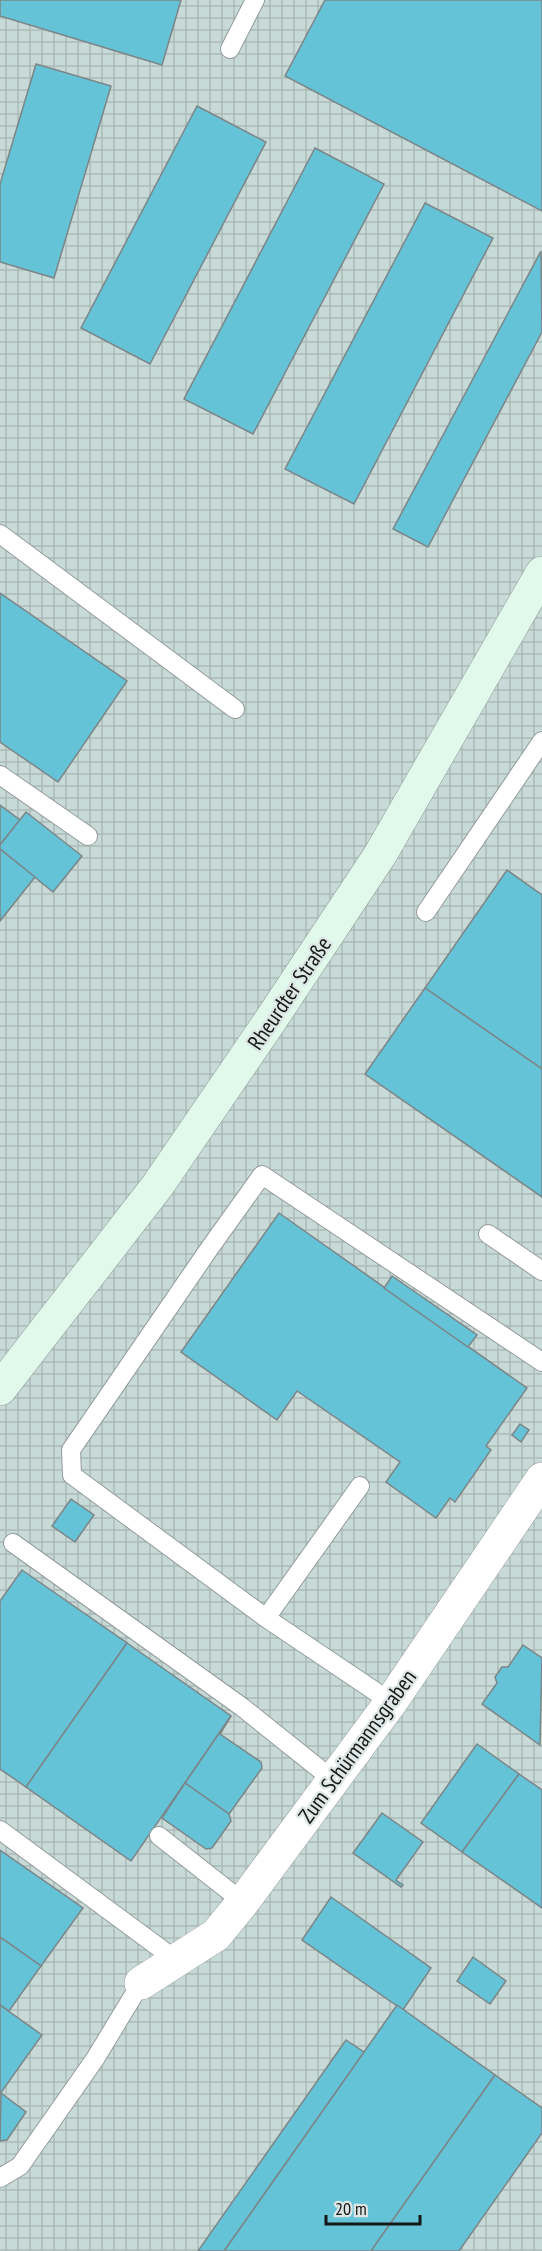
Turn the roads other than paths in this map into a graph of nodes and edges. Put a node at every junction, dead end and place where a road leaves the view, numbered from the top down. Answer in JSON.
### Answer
{"nodes":[{"id":1,"x":255,"y":0,"type":"edge"},
{"id":2,"x":230,"y":48,"type":"dead end"},
{"id":3,"x":0,"y":534,"type":"edge"},
{"id":4,"x":542,"y":573,"type":"edge"},
{"id":5,"x":235,"y":709,"type":"dead end"},
{"id":6,"x":542,"y":741,"type":"edge"},
{"id":7,"x":0,"y":775,"type":"edge"},
{"id":8,"x":88,"y":836,"type":"dead end"},
{"id":9,"x":426,"y":912,"type":"dead end"},
{"id":10,"x":488,"y":1234,"type":"dead end"},
{"id":11,"x":542,"y":1271,"type":"edge"},
{"id":12,"x":542,"y":1362,"type":"edge"},
{"id":13,"x":0,"y":1389,"type":"edge"},
{"id":14,"x":542,"y":1479,"type":"edge"},
{"id":15,"x":360,"y":1486,"type":"dead end"},
{"id":16,"x":13,"y":1543,"type":"dead end"},
{"id":17,"x":266,"y":1618,"type":"junction"},
{"id":18,"x":391,"y":1702,"type":"junction"},
{"id":19,"x":332,"y":1779,"type":"junction"},
{"id":20,"x":0,"y":1830,"type":"edge"},
{"id":21,"x":159,"y":1836,"type":"dead end"},
{"id":22,"x":243,"y":1902,"type":"junction"},
{"id":23,"x":176,"y":1960,"type":"junction"},
{"id":24,"x":141,"y":1983,"type":"joint"},
{"id":25,"x":0,"y":2178,"type":"edge"}],
"edges":[{"from":1,"to":2,"type":"lane"},
{"from":3,"to":5,"type":"lane"},
{"from":4,"to":13,"type":"main road","name":"Rheurdter Straße"},
{"from":6,"to":9,"type":"lane"},
{"from":7,"to":8,"type":"lane"},
{"from":10,"to":11,"type":"lane"},
{"from":12,"to":17,"type":"lane"},
{"from":14,"to":18,"type":"street","name":"Zum Schürmannsgraben"},
{"from":15,"to":17,"type":"lane"},
{"from":16,"to":19,"type":"lane"},
{"from":17,"to":18,"type":"lane"},
{"from":18,"to":19,"type":"street","name":"Zum Schürmannsgraben"},
{"from":19,"to":22,"type":"street","name":"Zum Schürmannsgraben"},
{"from":20,"to":23,"type":"lane"},
{"from":21,"to":22,"type":"lane"},
{"from":22,"to":23,"type":"street","name":"Zum Schürmannsgraben"},
{"from":23,"to":24,"type":"street","name":"Zum Schürmannsgraben"},
{"from":24,"to":25,"type":"lane"}]}
